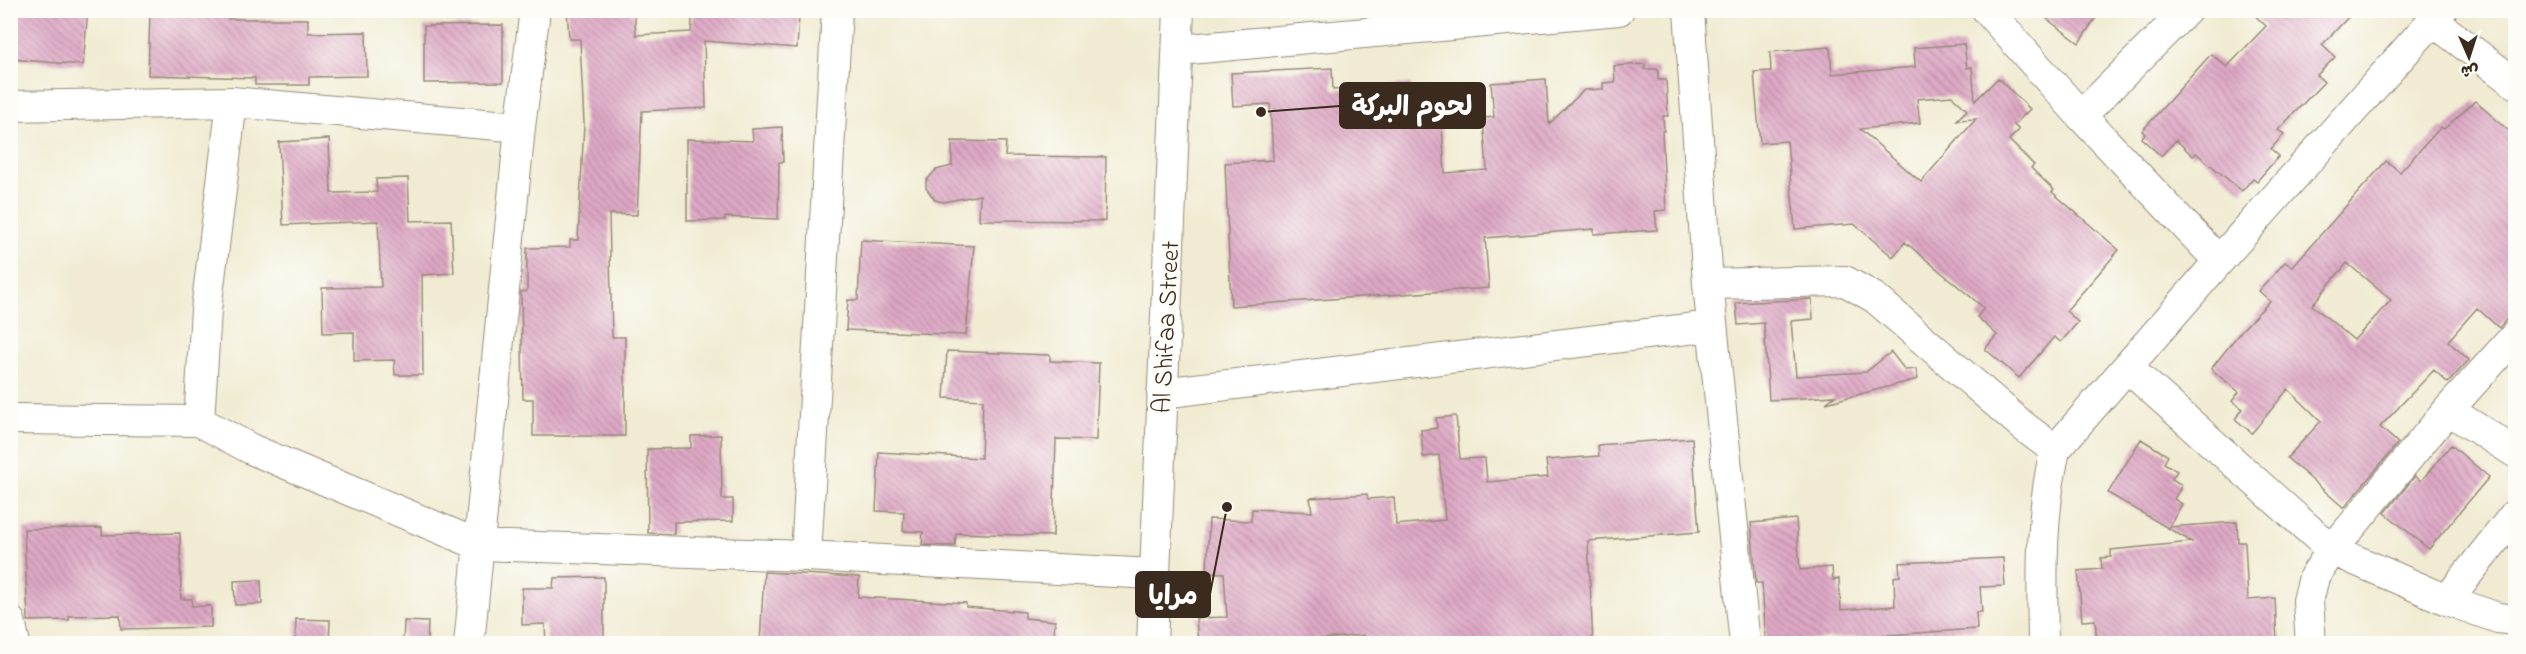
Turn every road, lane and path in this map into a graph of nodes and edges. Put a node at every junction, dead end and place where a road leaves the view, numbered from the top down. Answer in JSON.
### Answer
{"nodes":[{"id":1,"x":535,"y":10,"type":"edge"},
{"id":2,"x":837,"y":10,"type":"edge"},
{"id":3,"x":1179,"y":10,"type":"edge"},
{"id":4,"x":1619,"y":10,"type":"edge"},
{"id":5,"x":1689,"y":10,"type":"edge"},
{"id":6,"x":1987,"y":10,"type":"edge"},
{"id":7,"x":2187,"y":10,"type":"edge"},
{"id":8,"x":2438,"y":16,"type":"edge"},
{"id":9,"x":1178,"y":50,"type":"junction"},
{"id":10,"x":2516,"y":84,"type":"edge"},
{"id":11,"x":232,"y":102,"type":"junction"},
{"id":12,"x":10,"y":106,"type":"edge"},
{"id":13,"x":2081,"y":116,"type":"junction"},
{"id":14,"x":520,"y":127,"type":"junction"},
{"id":15,"x":2219,"y":261,"type":"junction"},
{"id":16,"x":1708,"y":284,"type":"junction"},
{"id":17,"x":1712,"y":326,"type":"junction"},
{"id":18,"x":2516,"y":335,"type":"edge"},
{"id":19,"x":2127,"y":366,"type":"junction"},
{"id":20,"x":1162,"y":393,"type":"junction"},
{"id":21,"x":2448,"y":410,"type":"junction"},
{"id":22,"x":10,"y":419,"type":"edge"},
{"id":23,"x":199,"y":421,"type":"junction"},
{"id":24,"x":2055,"y":450,"type":"junction"},
{"id":25,"x":2516,"y":453,"type":"edge"},
{"id":26,"x":2516,"y":513,"type":"edge"},
{"id":27,"x":478,"y":545,"type":"junction"},
{"id":28,"x":2332,"y":550,"type":"junction"},
{"id":29,"x":806,"y":556,"type":"junction"},
{"id":30,"x":1154,"y":574,"type":"junction"},
{"id":31,"x":2447,"y":600,"type":"junction"},
{"id":32,"x":2516,"y":620,"type":"edge"},
{"id":33,"x":10,"y":621,"type":"edge"},
{"id":34,"x":15,"y":644,"type":"edge"},
{"id":35,"x":469,"y":644,"type":"edge"},
{"id":36,"x":1152,"y":644,"type":"edge"},
{"id":37,"x":1745,"y":644,"type":"edge"},
{"id":38,"x":2043,"y":644,"type":"edge"},
{"id":39,"x":2311,"y":644,"type":"edge"}],
"edges":[{"from":1,"to":14,"type":"street"},
{"from":2,"to":29,"type":"street"},
{"from":3,"to":9,"type":"street","name":"Al Shifaa Street"},
{"from":4,"to":9,"type":"street"},
{"from":5,"to":16,"type":"street"},
{"from":6,"to":13,"type":"street"},
{"from":7,"to":13,"type":"street"},
{"from":8,"to":10,"type":"street"},
{"from":8,"to":15,"type":"street"},
{"from":9,"to":20,"type":"street","name":"Al Shifaa Street"},
{"from":11,"to":12,"type":"street"},
{"from":11,"to":14,"type":"street"},
{"from":11,"to":23,"type":"street"},
{"from":13,"to":15,"type":"street"},
{"from":14,"to":27,"type":"street"},
{"from":15,"to":19,"type":"street"},
{"from":16,"to":17,"type":"street"},
{"from":16,"to":24,"type":"street"},
{"from":17,"to":20,"type":"street"},
{"from":17,"to":37,"type":"street"},
{"from":18,"to":21,"type":"street"},
{"from":19,"to":24,"type":"street"},
{"from":19,"to":28,"type":"street"},
{"from":20,"to":30,"type":"street","name":"Al Shifaa Street"},
{"from":21,"to":25,"type":"street"},
{"from":21,"to":28,"type":"street"},
{"from":22,"to":23,"type":"street"},
{"from":23,"to":27,"type":"street"},
{"from":24,"to":38,"type":"street"},
{"from":26,"to":31,"type":"street"},
{"from":27,"to":29,"type":"street"},
{"from":27,"to":35,"type":"street"},
{"from":28,"to":31,"type":"street"},
{"from":28,"to":39,"type":"street"},
{"from":29,"to":30,"type":"street"},
{"from":30,"to":36,"type":"street","name":"Al Shifaa Street"},
{"from":31,"to":32,"type":"street"},
{"from":33,"to":34,"type":"street"}]}
